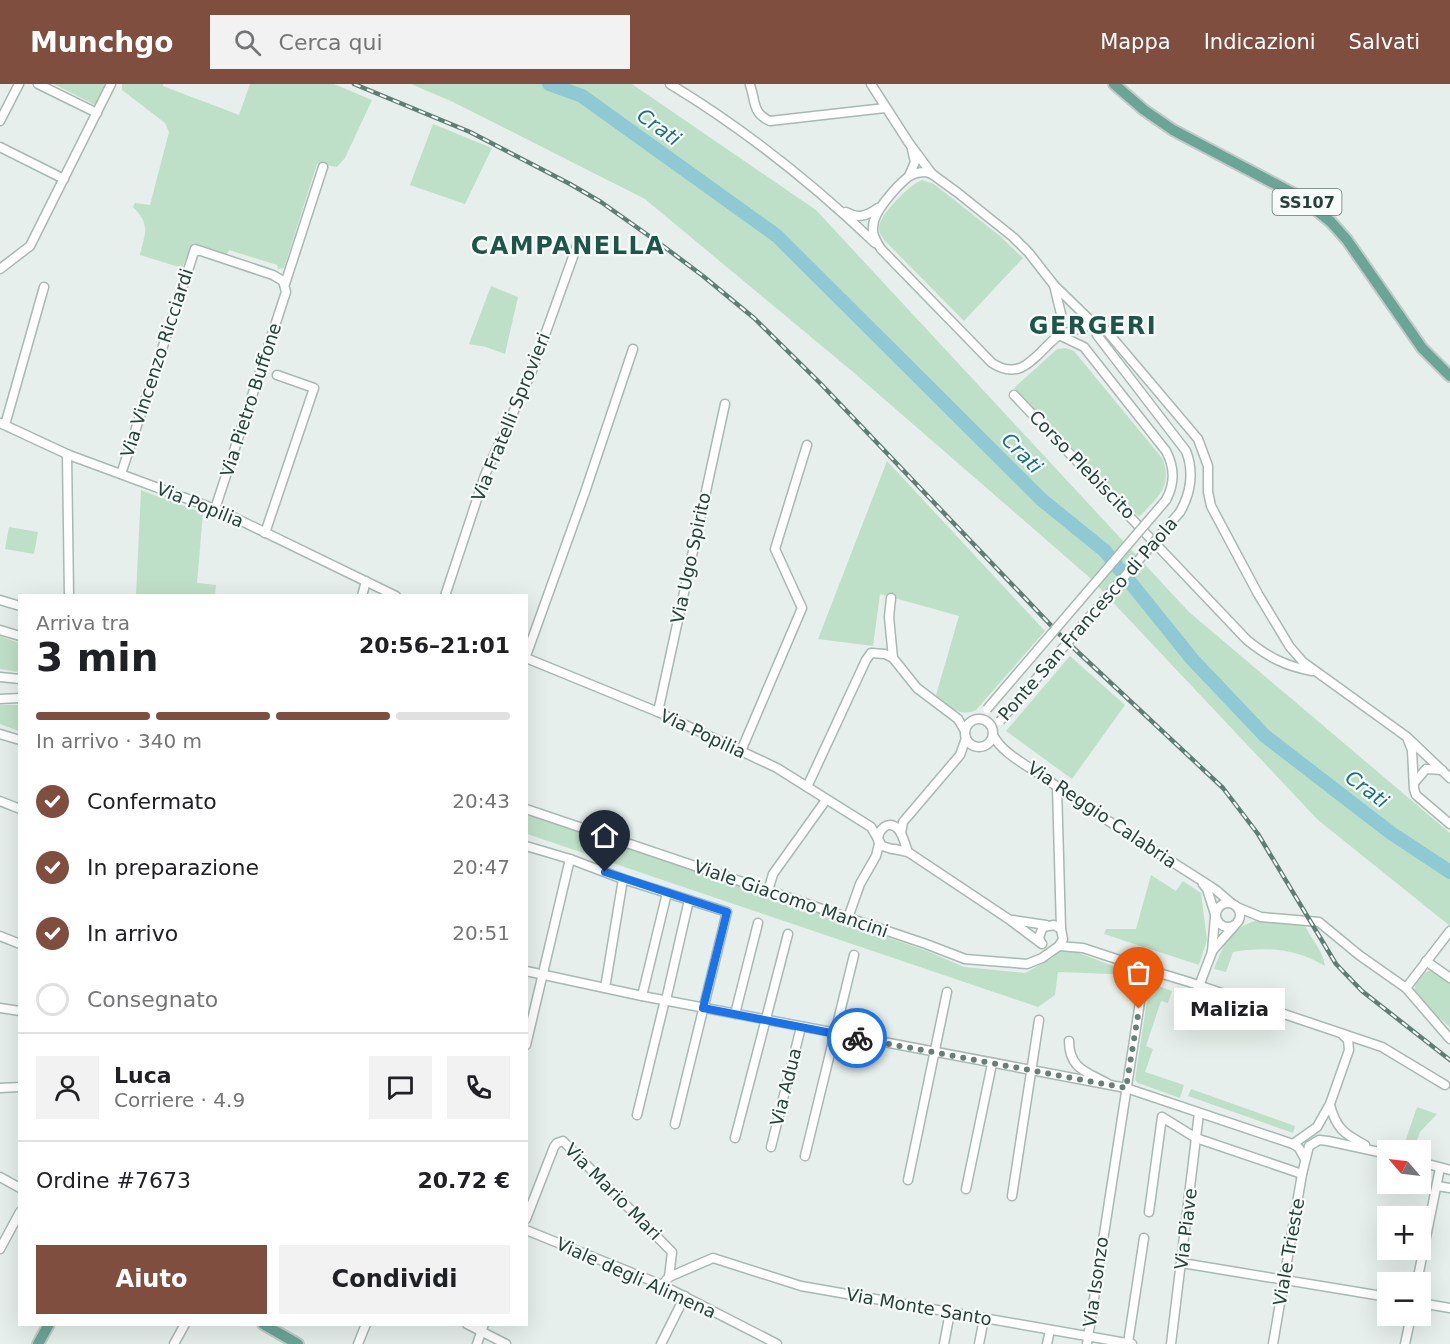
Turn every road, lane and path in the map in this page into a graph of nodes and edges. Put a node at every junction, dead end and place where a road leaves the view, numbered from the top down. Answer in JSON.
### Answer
{"nodes":[{"id":1,"x":19,"y":84,"type":"edge"},
{"id":2,"x":38,"y":84,"type":"edge"},
{"id":3,"x":111,"y":84,"type":"edge"},
{"id":4,"x":670,"y":84,"type":"edge"},
{"id":5,"x":871,"y":84,"type":"edge"},
{"id":6,"x":1114,"y":84,"type":"edge"},
{"id":7,"x":750,"y":85,"type":"edge"},
{"id":8,"x":885,"y":108,"type":"junction"},
{"id":9,"x":97,"y":113,"type":"junction"},
{"id":10,"x":0,"y":121,"type":"edge"},
{"id":11,"x":909,"y":143,"type":"junction"},
{"id":12,"x":0,"y":147,"type":"edge"},
{"id":13,"x":323,"y":167,"type":"dead end"},
{"id":14,"x":932,"y":174,"type":"junction"},
{"id":15,"x":908,"y":178,"type":"junction"},
{"id":16,"x":64,"y":179,"type":"junction"},
{"id":17,"x":883,"y":204,"type":"junction"},
{"id":18,"x":836,"y":205,"type":"junction"},
{"id":19,"x":579,"y":240,"type":"dead end"},
{"id":20,"x":881,"y":249,"type":"junction"},
{"id":21,"x":0,"y":269,"type":"edge"},
{"id":22,"x":1054,"y":285,"type":"junction"},
{"id":23,"x":44,"y":287,"type":"dead end"},
{"id":24,"x":286,"y":288,"type":"junction"},
{"id":25,"x":1094,"y":324,"type":"junction"},
{"id":26,"x":1059,"y":335,"type":"junction"},
{"id":27,"x":633,"y":349,"type":"dead end"},
{"id":28,"x":277,"y":375,"type":"dead end"},
{"id":29,"x":1450,"y":376,"type":"edge"},
{"id":30,"x":1014,"y":394,"type":"dead end"},
{"id":31,"x":725,"y":404,"type":"dead end"},
{"id":32,"x":3,"y":424,"type":"edge"},
{"id":33,"x":807,"y":445,"type":"dead end"},
{"id":34,"x":67,"y":454,"type":"junction"},
{"id":35,"x":121,"y":474,"type":"junction"},
{"id":36,"x":215,"y":509,"type":"junction"},
{"id":37,"x":265,"y":532,"type":"junction"},
{"id":38,"x":366,"y":581,"type":"junction"},
{"id":39,"x":69,"y":594,"type":"edge"},
{"id":40,"x":363,"y":594,"type":"edge"},
{"id":41,"x":392,"y":594,"type":"edge"},
{"id":42,"x":446,"y":594,"type":"edge"},
{"id":43,"x":891,"y":598,"type":"dead end"},
{"id":44,"x":0,"y":600,"type":"edge"},
{"id":45,"x":18,"y":605,"type":"edge"},
{"id":46,"x":0,"y":630,"type":"edge"},
{"id":47,"x":18,"y":635,"type":"edge"},
{"id":48,"x":528,"y":651,"type":"edge"},
{"id":49,"x":528,"y":658,"type":"edge"},
{"id":50,"x":893,"y":658,"type":"junction"},
{"id":51,"x":1312,"y":671,"type":"junction"},
{"id":52,"x":0,"y":677,"type":"edge"},
{"id":53,"x":18,"y":679,"type":"edge"},
{"id":54,"x":18,"y":698,"type":"edge"},
{"id":55,"x":0,"y":699,"type":"edge"},
{"id":56,"x":658,"y":712,"type":"junction"},
{"id":57,"x":958,"y":719,"type":"junction"},
{"id":58,"x":975,"y":720,"type":"junction"},
{"id":59,"x":993,"y":732,"type":"junction"},
{"id":60,"x":0,"y":734,"type":"edge"},
{"id":61,"x":965,"y":735,"type":"junction"},
{"id":62,"x":1407,"y":737,"type":"junction"},
{"id":63,"x":18,"y":739,"type":"edge"},
{"id":64,"x":980,"y":746,"type":"junction"},
{"id":65,"x":741,"y":751,"type":"junction"},
{"id":66,"x":1006,"y":751,"type":"junction"},
{"id":67,"x":960,"y":755,"type":"junction"},
{"id":68,"x":1443,"y":771,"type":"junction"},
{"id":69,"x":1450,"y":778,"type":"edge"},
{"id":70,"x":1414,"y":783,"type":"junction"},
{"id":71,"x":807,"y":787,"type":"junction"},
{"id":72,"x":1058,"y":787,"type":"junction"},
{"id":73,"x":826,"y":800,"type":"junction"},
{"id":74,"x":0,"y":801,"type":"edge"},
{"id":75,"x":18,"y":808,"type":"edge"},
{"id":76,"x":528,"y":810,"type":"edge"},
{"id":77,"x":903,"y":822,"type":"junction"},
{"id":78,"x":1450,"y":824,"type":"edge"},
{"id":79,"x":889,"y":825,"type":"junction"},
{"id":80,"x":871,"y":827,"type":"junction"},
{"id":81,"x":901,"y":836,"type":"junction"},
{"id":82,"x":879,"y":843,"type":"junction"},
{"id":83,"x":528,"y":847,"type":"edge"},
{"id":84,"x":893,"y":849,"type":"junction"},
{"id":85,"x":908,"y":852,"type":"junction"},
{"id":86,"x":876,"y":856,"type":"junction"},
{"id":87,"x":570,"y":859,"type":"junction"},
{"id":88,"x":623,"y":879,"type":"junction"},
{"id":89,"x":1198,"y":879,"type":"junction"},
{"id":90,"x":768,"y":891,"type":"junction"},
{"id":91,"x":667,"y":893,"type":"junction"},
{"id":92,"x":689,"y":900,"type":"junction"},
{"id":93,"x":1234,"y":905,"type":"junction"},
{"id":94,"x":1215,"y":916,"type":"junction"},
{"id":95,"x":1261,"y":916,"type":"junction"},
{"id":96,"x":848,"y":918,"type":"junction"},
{"id":97,"x":1010,"y":920,"type":"junction"},
{"id":98,"x":758,"y":923,"type":"dead end"},
{"id":99,"x":1236,"y":924,"type":"junction"},
{"id":100,"x":1046,"y":926,"type":"junction"},
{"id":101,"x":1450,"y":931,"type":"edge"},
{"id":102,"x":1062,"y":932,"type":"junction"},
{"id":103,"x":788,"y":934,"type":"dead end"},
{"id":104,"x":0,"y":936,"type":"edge"},
{"id":105,"x":18,"y":943,"type":"edge"},
{"id":106,"x":1041,"y":943,"type":"junction"},
{"id":107,"x":1057,"y":947,"type":"junction"},
{"id":108,"x":1083,"y":948,"type":"junction"},
{"id":109,"x":1212,"y":952,"type":"junction"},
{"id":110,"x":854,"y":955,"type":"dead end"},
{"id":111,"x":1428,"y":958,"type":"junction"},
{"id":112,"x":1122,"y":961,"type":"junction"},
{"id":113,"x":528,"y":971,"type":"edge"},
{"id":114,"x":1156,"y":972,"type":"junction"},
{"id":115,"x":543,"y":974,"type":"junction"},
{"id":116,"x":1450,"y":978,"type":"edge"},
{"id":117,"x":1199,"y":986,"type":"junction"},
{"id":118,"x":605,"y":988,"type":"junction"},
{"id":119,"x":1406,"y":988,"type":"junction"},
{"id":120,"x":1142,"y":989,"type":"junction"},
{"id":121,"x":947,"y":992,"type":"dead end"},
{"id":122,"x":642,"y":996,"type":"junction"},
{"id":123,"x":666,"y":1000,"type":"junction"},
{"id":124,"x":0,"y":1008,"type":"edge"},
{"id":125,"x":703,"y":1008,"type":"junction"},
{"id":126,"x":18,"y":1011,"type":"edge"},
{"id":127,"x":735,"y":1014,"type":"junction"},
{"id":128,"x":766,"y":1020,"type":"junction"},
{"id":129,"x":1039,"y":1020,"type":"dead end"},
{"id":130,"x":801,"y":1027,"type":"junction"},
{"id":131,"x":835,"y":1033,"type":"junction"},
{"id":132,"x":1342,"y":1034,"type":"junction"},
{"id":133,"x":1450,"y":1038,"type":"edge"},
{"id":134,"x":528,"y":1041,"type":"edge"},
{"id":135,"x":1069,"y":1041,"type":"dead end"},
{"id":136,"x":935,"y":1053,"type":"junction"},
{"id":137,"x":992,"y":1064,"type":"junction"},
{"id":138,"x":1030,"y":1071,"type":"junction"},
{"id":139,"x":1445,"y":1085,"type":"dead end"},
{"id":140,"x":1112,"y":1086,"type":"junction"},
{"id":141,"x":18,"y":1087,"type":"edge"},
{"id":142,"x":0,"y":1088,"type":"edge"},
{"id":143,"x":1126,"y":1088,"type":"junction"},
{"id":144,"x":1330,"y":1104,"type":"junction"},
{"id":145,"x":1200,"y":1113,"type":"junction"},
{"id":146,"x":638,"y":1115,"type":"dead end"},
{"id":147,"x":675,"y":1124,"type":"dead end"},
{"id":148,"x":735,"y":1138,"type":"dead end"},
{"id":149,"x":1196,"y":1138,"type":"junction"},
{"id":150,"x":1293,"y":1144,"type":"junction"},
{"id":151,"x":771,"y":1148,"type":"dead end"},
{"id":152,"x":1377,"y":1149,"type":"edge"},
{"id":153,"x":1377,"y":1151,"type":"edge"},
{"id":154,"x":805,"y":1156,"type":"dead end"},
{"id":155,"x":1305,"y":1159,"type":"junction"},
{"id":156,"x":1431,"y":1165,"type":"edge"},
{"id":157,"x":1440,"y":1168,"type":"junction"},
{"id":158,"x":1450,"y":1170,"type":"edge"},
{"id":159,"x":1302,"y":1174,"type":"junction"},
{"id":160,"x":0,"y":1177,"type":"edge"},
{"id":161,"x":908,"y":1180,"type":"dead end"},
{"id":162,"x":1437,"y":1186,"type":"junction"},
{"id":163,"x":18,"y":1187,"type":"edge"},
{"id":164,"x":1450,"y":1188,"type":"edge"},
{"id":165,"x":966,"y":1189,"type":"dead end"},
{"id":166,"x":1012,"y":1196,"type":"dead end"},
{"id":167,"x":1149,"y":1212,"type":"dead end"},
{"id":168,"x":528,"y":1214,"type":"edge"},
{"id":169,"x":18,"y":1216,"type":"edge"},
{"id":170,"x":528,"y":1231,"type":"edge"},
{"id":171,"x":1144,"y":1238,"type":"dead end"},
{"id":172,"x":0,"y":1249,"type":"edge"},
{"id":173,"x":1182,"y":1263,"type":"junction"},
{"id":174,"x":1419,"y":1272,"type":"edge"},
{"id":175,"x":669,"y":1276,"type":"junction"},
{"id":176,"x":1285,"y":1278,"type":"junction"},
{"id":177,"x":662,"y":1285,"type":"junction"},
{"id":178,"x":1377,"y":1295,"type":"edge"},
{"id":179,"x":685,"y":1296,"type":"junction"},
{"id":180,"x":1431,"y":1305,"type":"edge"},
{"id":181,"x":1450,"y":1308,"type":"edge"},
{"id":182,"x":950,"y":1312,"type":"junction"},
{"id":183,"x":984,"y":1318,"type":"junction"},
{"id":184,"x":48,"y":1326,"type":"edge"},
{"id":185,"x":184,"y":1326,"type":"edge"},
{"id":186,"x":266,"y":1326,"type":"edge"},
{"id":187,"x":365,"y":1326,"type":"edge"},
{"id":188,"x":1409,"y":1326,"type":"edge"},
{"id":189,"x":483,"y":1328,"type":"edge"},
{"id":190,"x":1050,"y":1330,"type":"junction"},
{"id":191,"x":1087,"y":1340,"type":"edge"},
{"id":192,"x":38,"y":1344,"type":"edge"},
{"id":193,"x":174,"y":1344,"type":"edge"},
{"id":194,"x":298,"y":1344,"type":"edge"},
{"id":195,"x":358,"y":1344,"type":"edge"},
{"id":196,"x":477,"y":1344,"type":"edge"},
{"id":197,"x":506,"y":1344,"type":"edge"},
{"id":198,"x":661,"y":1344,"type":"edge"},
{"id":199,"x":777,"y":1344,"type":"edge"},
{"id":200,"x":944,"y":1344,"type":"edge"},
{"id":201,"x":979,"y":1344,"type":"edge"},
{"id":202,"x":1047,"y":1344,"type":"edge"},
{"id":203,"x":1130,"y":1344,"type":"edge"},
{"id":204,"x":1171,"y":1344,"type":"edge"},
{"id":205,"x":1273,"y":1344,"type":"edge"},
{"id":206,"x":1405,"y":1344,"type":"edge"}],
"edges":[{"from":1,"to":10,"type":"street"},
{"from":2,"to":9,"type":"street"},
{"from":3,"to":9,"type":"street"},
{"from":4,"to":18,"type":"street"},
{"from":5,"to":8,"type":"street"},
{"from":6,"to":29,"type":"main road","number":"SS107"},
{"from":7,"to":8,"type":"street"},
{"from":8,"to":11,"type":"street"},
{"from":9,"to":16,"type":"street"},
{"from":11,"to":14,"type":"street"},
{"from":11,"to":15,"type":"street"},
{"from":12,"to":16,"type":"street"},
{"from":13,"to":24,"type":"street","name":"Via Pietro Buffone"},
{"from":14,"to":15,"type":"street"},
{"from":14,"to":22,"type":"street"},
{"from":15,"to":17,"type":"street"},
{"from":16,"to":21,"type":"street"},
{"from":17,"to":18,"type":"street"},
{"from":17,"to":20,"type":"street"},
{"from":18,"to":20,"type":"street"},
{"from":19,"to":42,"type":"street","name":"Via Fratelli Sprovieri"},
{"from":20,"to":26,"type":"street"},
{"from":22,"to":25,"type":"street"},
{"from":22,"to":26,"type":"street"},
{"from":23,"to":32,"type":"street"},
{"from":24,"to":35,"type":"street","name":"Via Vincenzo Ricciardi"},
{"from":24,"to":36,"type":"street","name":"Via Pietro Buffone"},
{"from":25,"to":26,"type":"street"},
{"from":25,"to":51,"type":"street"},
{"from":25,"to":59,"type":"street","name":"Ponte San Francesco di Paola","bridge":true},
{"from":26,"to":58,"type":"street","name":"Ponte San Francesco di Paola","bridge":true},
{"from":27,"to":48,"type":"street"},
{"from":28,"to":37,"type":"street"},
{"from":30,"to":51,"type":"street","name":"Corso Plebiscito"},
{"from":31,"to":56,"type":"street","name":"Via Ugo Spirito"},
{"from":32,"to":34,"type":"street","name":"Via Popilia"},
{"from":33,"to":65,"type":"street"},
{"from":34,"to":35,"type":"street","name":"Via Popilia"},
{"from":34,"to":39,"type":"street"},
{"from":35,"to":36,"type":"street","name":"Via Popilia"},
{"from":36,"to":37,"type":"street","name":"Via Popilia"},
{"from":37,"to":38,"type":"street","name":"Via Popilia"},
{"from":38,"to":40,"type":"street"},
{"from":38,"to":41,"type":"street","name":"Via Popilia"},
{"from":43,"to":50,"type":"street"},
{"from":44,"to":45,"type":"street"},
{"from":46,"to":47,"type":"street"},
{"from":49,"to":56,"type":"street","name":"Via Popilia"},
{"from":50,"to":57,"type":"street","name":"Via Reggio Calabria"},
{"from":50,"to":71,"type":"street"},
{"from":51,"to":62,"type":"street"},
{"from":52,"to":53,"type":"street"},
{"from":54,"to":55,"type":"street"},
{"from":56,"to":65,"type":"street","name":"Via Popilia"},
{"from":57,"to":58,"type":"street","name":"Via Reggio Calabria"},
{"from":57,"to":61,"type":"street","name":"Via Reggio Calabria"},
{"from":58,"to":59,"type":"street","name":"Via Reggio Calabria"},
{"from":58,"to":61,"type":"street"},
{"from":59,"to":64,"type":"street"},
{"from":59,"to":66,"type":"street","name":"Via Reggio Calabria"},
{"from":60,"to":63,"type":"street"},
{"from":61,"to":64,"type":"street","name":"Via Reggio Calabria"},
{"from":61,"to":67,"type":"street"},
{"from":62,"to":68,"type":"street"},
{"from":62,"to":70,"type":"street"},
{"from":64,"to":66,"type":"street","name":"Via Reggio Calabria"},
{"from":64,"to":67,"type":"street"},
{"from":65,"to":71,"type":"street","name":"Via Popilia"},
{"from":66,"to":72,"type":"street","name":"Via Reggio Calabria"},
{"from":67,"to":77,"type":"street"},
{"from":68,"to":69,"type":"street"},
{"from":68,"to":70,"type":"street"},
{"from":70,"to":78,"type":"street"},
{"from":71,"to":73,"type":"street","name":"Via Popilia"},
{"from":72,"to":89,"type":"street","name":"Via Reggio Calabria"},
{"from":72,"to":102,"type":"street"},
{"from":73,"to":80,"type":"street","name":"Via Popilia"},
{"from":73,"to":90,"type":"street"},
{"from":74,"to":75,"type":"street"},
{"from":76,"to":90,"type":"street","name":"Viale Giacomo Mancini"},
{"from":77,"to":79,"type":"street"},
{"from":77,"to":81,"type":"street"},
{"from":79,"to":80,"type":"street"},
{"from":79,"to":81,"type":"street"},
{"from":79,"to":82,"type":"street"},
{"from":80,"to":82,"type":"street"},
{"from":81,"to":84,"type":"street"},
{"from":81,"to":85,"type":"street"},
{"from":82,"to":84,"type":"street"},
{"from":82,"to":86,"type":"street"},
{"from":83,"to":87,"type":"street"},
{"from":84,"to":85,"type":"street"},
{"from":84,"to":86,"type":"street"},
{"from":85,"to":97,"type":"street"},
{"from":86,"to":96,"type":"street"},
{"from":87,"to":88,"type":"street"},
{"from":87,"to":115,"type":"street"},
{"from":88,"to":91,"type":"street"},
{"from":88,"to":118,"type":"street"},
{"from":89,"to":93,"type":"street","name":"Via Reggio Calabria"},
{"from":89,"to":94,"type":"street","name":"Via Reggio Calabria"},
{"from":90,"to":96,"type":"street","name":"Viale Giacomo Mancini"},
{"from":91,"to":92,"type":"street"},
{"from":91,"to":122,"type":"street"},
{"from":92,"to":123,"type":"street"},
{"from":92,"to":125,"type":"street"},
{"from":93,"to":94,"type":"street"},
{"from":93,"to":95,"type":"street","name":"Via Reggio Calabria"},
{"from":93,"to":99,"type":"street"},
{"from":94,"to":99,"type":"street"},
{"from":94,"to":109,"type":"street"},
{"from":95,"to":99,"type":"street","name":"Via Reggio Calabria"},
{"from":95,"to":119,"type":"street","name":"Via Reggio Calabria"},
{"from":96,"to":107,"type":"street","name":"Viale Giacomo Mancini"},
{"from":97,"to":100,"type":"street"},
{"from":97,"to":106,"type":"street"},
{"from":98,"to":127,"type":"street"},
{"from":99,"to":109,"type":"street"},
{"from":100,"to":102,"type":"street"},
{"from":100,"to":106,"type":"street"},
{"from":101,"to":111,"type":"street"},
{"from":102,"to":107,"type":"street"},
{"from":102,"to":108,"type":"street"},
{"from":103,"to":128,"type":"street"},
{"from":104,"to":105,"type":"street"},
{"from":106,"to":107,"type":"street"},
{"from":107,"to":108,"type":"street"},
{"from":108,"to":112,"type":"street"},
{"from":109,"to":117,"type":"street"},
{"from":110,"to":131,"type":"street"},
{"from":111,"to":116,"type":"street"},
{"from":111,"to":119,"type":"street"},
{"from":112,"to":114,"type":"street"},
{"from":112,"to":120,"type":"street"},
{"from":113,"to":115,"type":"street"},
{"from":114,"to":117,"type":"street"},
{"from":114,"to":120,"type":"street"},
{"from":115,"to":118,"type":"street"},
{"from":115,"to":134,"type":"street"},
{"from":117,"to":132,"type":"street"},
{"from":118,"to":122,"type":"street"},
{"from":119,"to":133,"type":"street","name":"Via Reggio Calabria"},
{"from":120,"to":143,"type":"street","name":"Via Isonzo"},
{"from":121,"to":136,"type":"street"},
{"from":122,"to":123,"type":"street"},
{"from":123,"to":125,"type":"street"},
{"from":123,"to":146,"type":"street"},
{"from":124,"to":126,"type":"street"},
{"from":125,"to":127,"type":"street"},
{"from":125,"to":147,"type":"street"},
{"from":127,"to":128,"type":"street"},
{"from":128,"to":130,"type":"street"},
{"from":128,"to":148,"type":"street"},
{"from":129,"to":138,"type":"street"},
{"from":130,"to":131,"type":"street"},
{"from":130,"to":151,"type":"street","name":"Via Adua"},
{"from":131,"to":136,"type":"street"},
{"from":131,"to":154,"type":"street"},
{"from":132,"to":139,"type":"street"},
{"from":132,"to":144,"type":"street"},
{"from":135,"to":140,"type":"street"},
{"from":136,"to":137,"type":"street"},
{"from":136,"to":161,"type":"street"},
{"from":137,"to":138,"type":"street"},
{"from":137,"to":165,"type":"street"},
{"from":138,"to":140,"type":"street"},
{"from":138,"to":166,"type":"street"},
{"from":140,"to":143,"type":"street"},
{"from":141,"to":142,"type":"street"},
{"from":143,"to":145,"type":"street"},
{"from":143,"to":191,"type":"street","name":"Via Isonzo"},
{"from":144,"to":150,"type":"street"},
{"from":144,"to":152,"type":"street"},
{"from":145,"to":149,"type":"street","name":"Via Piave"},
{"from":145,"to":150,"type":"street"},
{"from":149,"to":159,"type":"street"},
{"from":149,"to":167,"type":"street"},
{"from":149,"to":173,"type":"street","name":"Via Piave"},
{"from":150,"to":155,"type":"street"},
{"from":153,"to":155,"type":"street"},
{"from":155,"to":159,"type":"street","name":"Viale Trieste"},
{"from":156,"to":157,"type":"street"},
{"from":157,"to":158,"type":"street"},
{"from":157,"to":162,"type":"street"},
{"from":159,"to":176,"type":"street","name":"Viale Trieste"},
{"from":160,"to":163,"type":"street"},
{"from":162,"to":164,"type":"street"},
{"from":162,"to":174,"type":"street"},
{"from":168,"to":175,"type":"street","name":"Via Mario Mari"},
{"from":169,"to":172,"type":"street"},
{"from":170,"to":177,"type":"street","name":"Viale degli Alimena"},
{"from":171,"to":203,"type":"street"},
{"from":173,"to":176,"type":"street"},
{"from":173,"to":204,"type":"street","name":"Via Piave"},
{"from":175,"to":177,"type":"street"},
{"from":175,"to":182,"type":"street","name":"Via Monte Santo"},
{"from":176,"to":178,"type":"street"},
{"from":176,"to":205,"type":"street","name":"Viale Trieste"},
{"from":177,"to":179,"type":"street","name":"Viale degli Alimena"},
{"from":179,"to":198,"type":"street"},
{"from":179,"to":199,"type":"street","name":"Viale degli Alimena"},
{"from":180,"to":181,"type":"street"},
{"from":182,"to":183,"type":"street","name":"Via Monte Santo"},
{"from":182,"to":200,"type":"street"},
{"from":183,"to":190,"type":"street","name":"Via Monte Santo"},
{"from":183,"to":201,"type":"street"},
{"from":184,"to":192,"type":"main road"},
{"from":185,"to":193,"type":"street"},
{"from":186,"to":194,"type":"main road"},
{"from":187,"to":195,"type":"street"},
{"from":188,"to":206,"type":"street"},
{"from":189,"to":196,"type":"street"},
{"from":189,"to":197,"type":"street"},
{"from":190,"to":191,"type":"street","name":"Via Monte Santo"},
{"from":190,"to":202,"type":"street"},
{"from":191,"to":203,"type":"street","name":"Via Monte Santo"}]}
